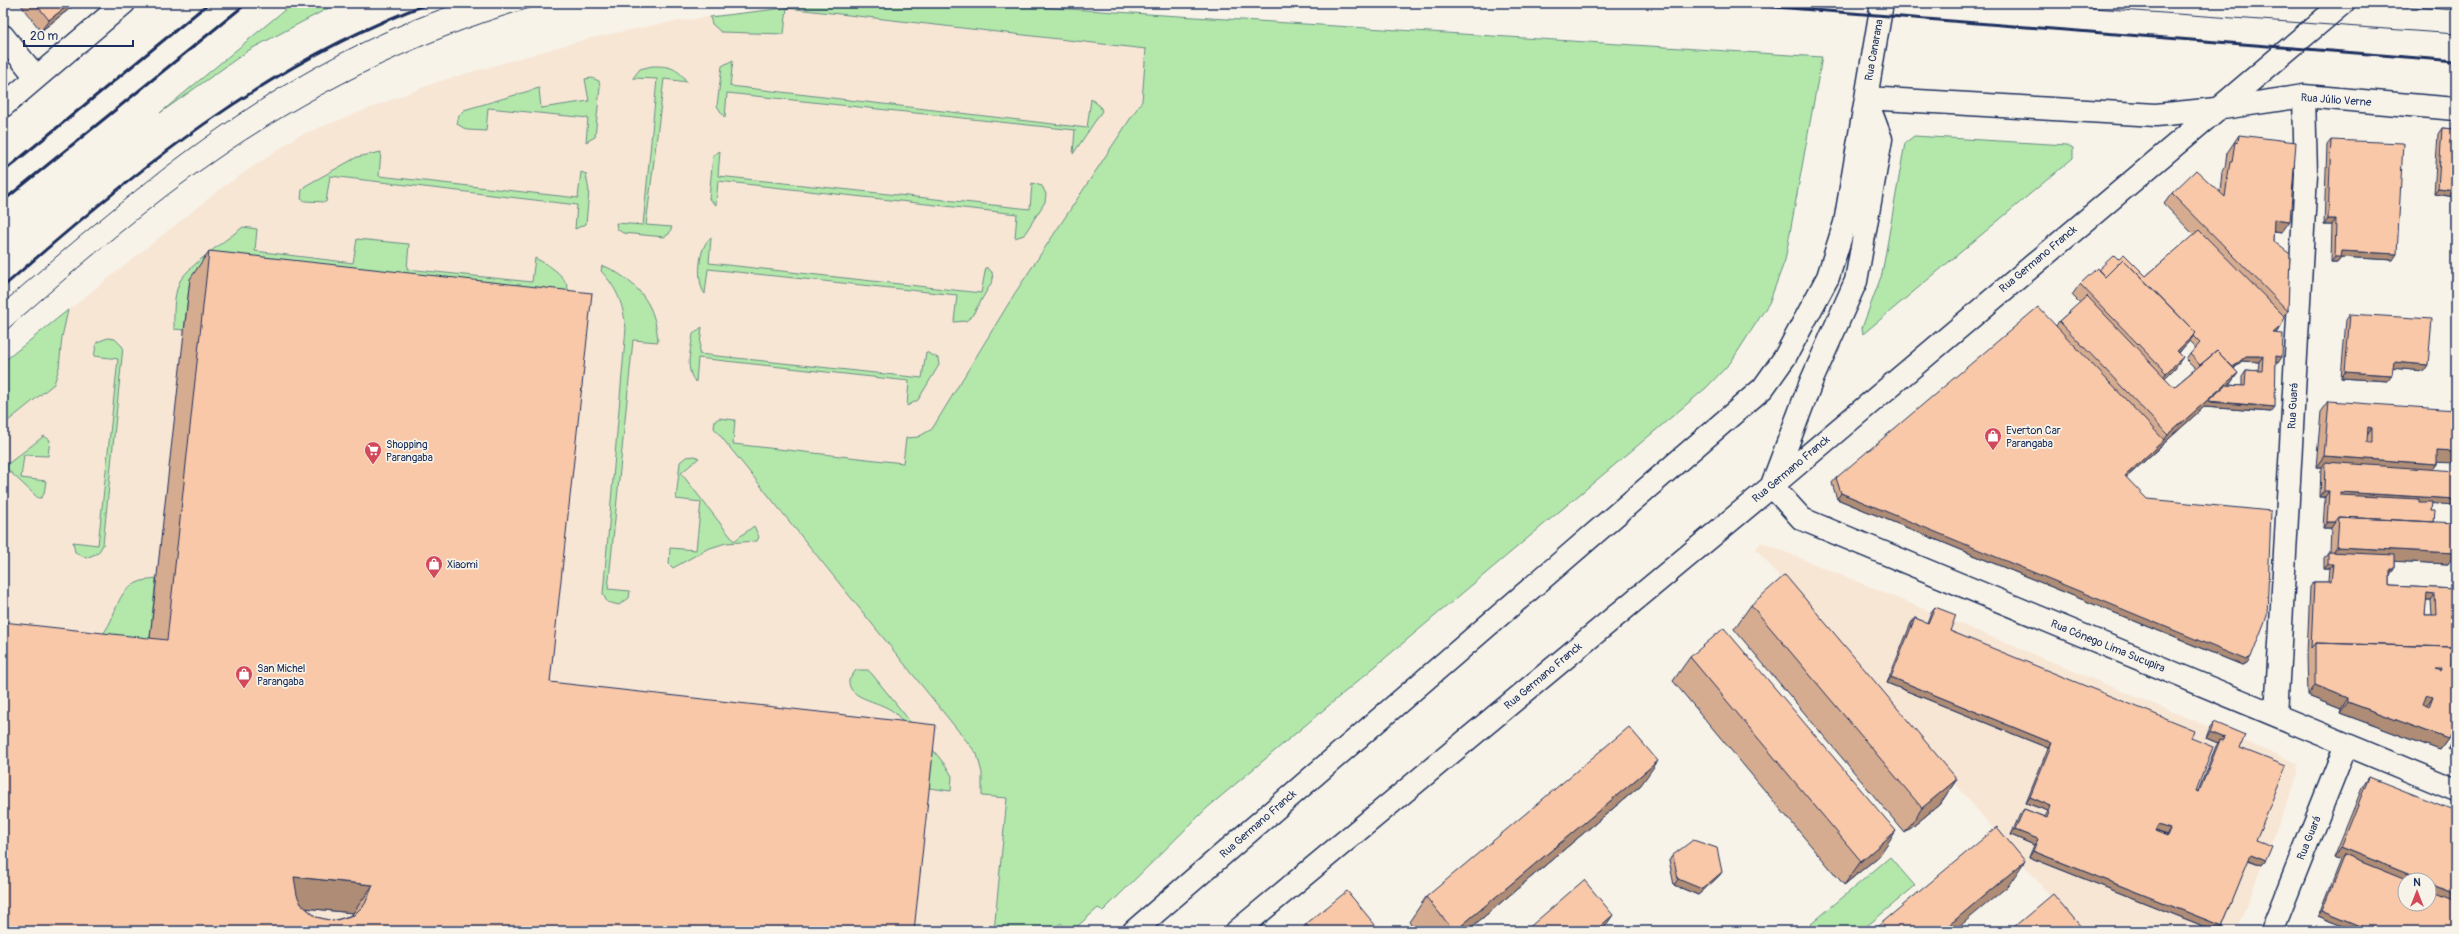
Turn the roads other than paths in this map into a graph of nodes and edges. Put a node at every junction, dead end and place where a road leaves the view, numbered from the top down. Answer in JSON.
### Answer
{"nodes":[{"id":1,"x":124,"y":3,"type":"edge"},
{"id":2,"x":1882,"y":3,"type":"edge"},
{"id":3,"x":2343,"y":3,"type":"edge"},
{"id":4,"x":3,"y":36,"type":"edge"},
{"id":5,"x":36,"y":77,"type":"junction"},
{"id":6,"x":2304,"y":96,"type":"junction"},
{"id":7,"x":1866,"y":98,"type":"junction"},
{"id":8,"x":3,"y":106,"type":"edge"},
{"id":9,"x":2216,"y":108,"type":"junction"},
{"id":10,"x":2456,"y":109,"type":"edge"},
{"id":11,"x":1772,"y":486,"type":"junction"},
{"id":12,"x":2276,"y":715,"type":"junction"},
{"id":13,"x":2346,"y":745,"type":"junction"},
{"id":14,"x":2456,"y":790,"type":"edge"},
{"id":15,"x":1134,"y":931,"type":"edge"},
{"id":16,"x":1237,"y":931,"type":"edge"},
{"id":17,"x":2272,"y":931,"type":"edge"}],
"edges":[{"from":1,"to":5,"type":"main road"},
{"from":2,"to":7,"type":"main road","name":"Rua Canarana"},
{"from":3,"to":9,"type":"main road","name":"Rua Germano Franck"},
{"from":4,"to":5,"type":"main road"},
{"from":5,"to":8,"type":"main road"},
{"from":6,"to":9,"type":"main road","name":"Rua Júlio Verne"},
{"from":6,"to":10,"type":"main road","name":"Rua Júlio Verne"},
{"from":6,"to":12,"type":"main road","name":"Rua Guará"},
{"from":7,"to":9,"type":"main road","name":"Rua Júlio Verne"},
{"from":7,"to":11,"type":"main road"},
{"from":7,"to":15,"type":"main road","name":"Rua Germano Franck"},
{"from":9,"to":11,"type":"main road","name":"Rua Germano Franck"},
{"from":11,"to":12,"type":"main road","name":"Rua Cônego Lima Sucupira"},
{"from":11,"to":16,"type":"main road","name":"Rua Germano Franck"},
{"from":12,"to":13,"type":"main road","name":"Rua Cônego Lima Sucupira"},
{"from":13,"to":14,"type":"main road","name":"Rua Cônego Lima Sucupira"},
{"from":13,"to":17,"type":"main road","name":"Rua Guará"}]}
